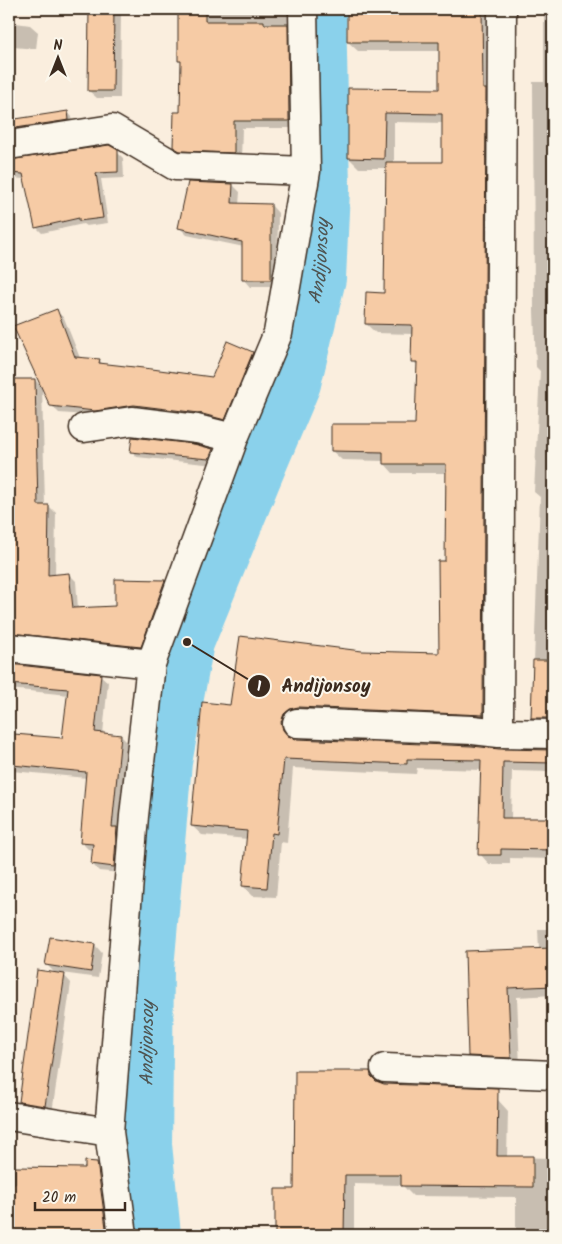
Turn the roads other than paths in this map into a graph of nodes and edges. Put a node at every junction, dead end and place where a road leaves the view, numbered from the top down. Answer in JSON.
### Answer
{"nodes":[{"id":1,"x":303,"y":9,"type":"edge"},
{"id":2,"x":502,"y":9,"type":"edge"},
{"id":3,"x":9,"y":145,"type":"edge"},
{"id":4,"x":306,"y":171,"type":"junction"},
{"id":5,"x":84,"y":428,"type":"dead end"},
{"id":6,"x":234,"y":438,"type":"junction"},
{"id":7,"x":9,"y":648,"type":"edge"},
{"id":8,"x":151,"y":664,"type":"junction"},
{"id":9,"x":297,"y":723,"type":"dead end"},
{"id":10,"x":499,"y":732,"type":"junction"},
{"id":11,"x":553,"y":734,"type":"edge"},
{"id":12,"x":385,"y":1068,"type":"dead end"},
{"id":13,"x":553,"y":1075,"type":"edge"},
{"id":14,"x":9,"y":1116,"type":"edge"},
{"id":15,"x":109,"y":1132,"type":"junction"},
{"id":16,"x":123,"y":1235,"type":"edge"}],
"edges":[{"from":1,"to":4,"type":"street"},
{"from":2,"to":10,"type":"street"},
{"from":3,"to":4,"type":"street"},
{"from":4,"to":6,"type":"street"},
{"from":5,"to":6,"type":"street"},
{"from":6,"to":8,"type":"street"},
{"from":7,"to":8,"type":"street"},
{"from":8,"to":15,"type":"street"},
{"from":9,"to":10,"type":"street"},
{"from":10,"to":11,"type":"street"},
{"from":12,"to":13,"type":"street"},
{"from":14,"to":15,"type":"street"},
{"from":15,"to":16,"type":"street"}]}
